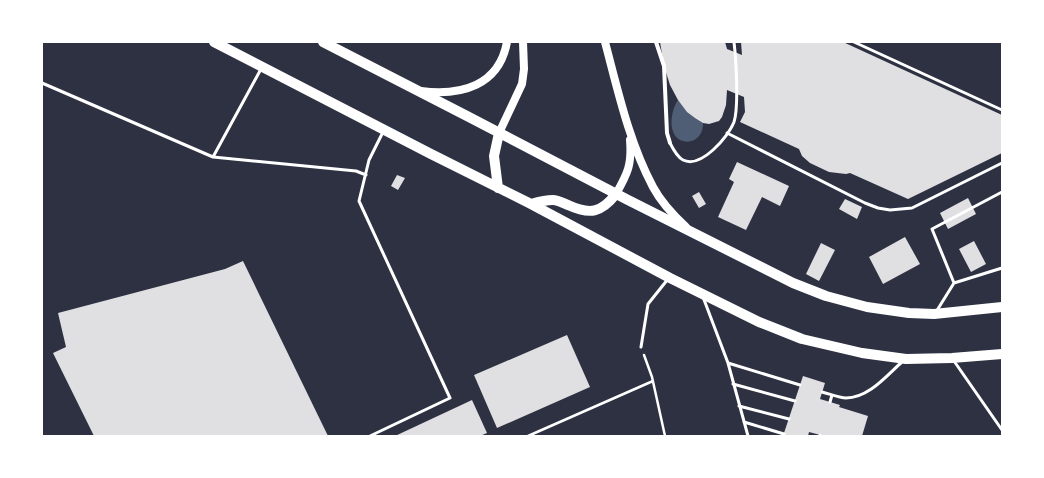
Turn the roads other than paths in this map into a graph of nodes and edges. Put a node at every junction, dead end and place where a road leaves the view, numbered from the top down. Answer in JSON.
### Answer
{"nodes":[{"id":1,"x":214,"y":42,"type":"edge"},
{"id":2,"x":323,"y":42,"type":"edge"},
{"id":3,"x":507,"y":42,"type":"edge"},
{"id":4,"x":523,"y":42,"type":"edge"},
{"id":5,"x":605,"y":42,"type":"edge"},
{"id":6,"x":656,"y":42,"type":"edge"},
{"id":7,"x":734,"y":42,"type":"edge"},
{"id":8,"x":854,"y":42,"type":"edge"},
{"id":9,"x":262,"y":67,"type":"junction"},
{"id":10,"x":42,"y":83,"type":"edge"},
{"id":11,"x":417,"y":90,"type":"junction"},
{"id":12,"x":1002,"y":110,"type":"edge"},
{"id":13,"x":384,"y":130,"type":"junction"},
{"id":14,"x":630,"y":132,"type":"junction"},
{"id":15,"x":499,"y":133,"type":"junction"},
{"id":16,"x":727,"y":133,"type":"junction"},
{"id":17,"x":670,"y":143,"type":"joint"},
{"id":18,"x":213,"y":157,"type":"junction"},
{"id":19,"x":1002,"y":163,"type":"edge"},
{"id":20,"x":366,"y":175,"type":"junction"},
{"id":21,"x":498,"y":188,"type":"junction"},
{"id":22,"x":1002,"y":192,"type":"edge"},
{"id":23,"x":616,"y":194,"type":"junction"},
{"id":24,"x":531,"y":204,"type":"junction"},
{"id":25,"x":692,"y":232,"type":"junction"},
{"id":26,"x":1002,"y":268,"type":"edge"},
{"id":27,"x":670,"y":278,"type":"junction"},
{"id":28,"x":954,"y":283,"type":"junction"},
{"id":29,"x":702,"y":294,"type":"junction"},
{"id":30,"x":1002,"y":307,"type":"edge"},
{"id":31,"x":934,"y":314,"type":"junction"},
{"id":32,"x":641,"y":347,"type":"road end"},
{"id":33,"x":1002,"y":354,"type":"edge"},
{"id":34,"x":952,"y":358,"type":"junction"},
{"id":35,"x":906,"y":359,"type":"junction"},
{"id":36,"x":728,"y":363,"type":"junction"},
{"id":37,"x":733,"y":384,"type":"junction"},
{"id":38,"x":800,"y":385,"type":"dead end"},
{"id":39,"x":822,"y":392,"type":"dead end"},
{"id":40,"x":832,"y":395,"type":"junction"},
{"id":41,"x":795,"y":401,"type":"dead end"},
{"id":42,"x":830,"y":402,"type":"dead end"},
{"id":43,"x":739,"y":406,"type":"junction"},
{"id":44,"x":789,"y":419,"type":"dead end"},
{"id":45,"x":744,"y":422,"type":"junction"},
{"id":46,"x":1002,"y":430,"type":"edge"},
{"id":47,"x":784,"y":434,"type":"dead end"},
{"id":48,"x":370,"y":436,"type":"edge"},
{"id":49,"x":748,"y":436,"type":"edge"}],
"edges":[{"from":1,"to":9,"type":"main road"},
{"from":2,"to":11,"type":"main road"},
{"from":3,"to":11,"type":"main road"},
{"from":4,"to":15,"type":"main road"},
{"from":5,"to":14,"type":"main road"},
{"from":6,"to":17,"type":"street"},
{"from":7,"to":16,"type":"lane"},
{"from":8,"to":12,"type":"lane"},
{"from":9,"to":13,"type":"main road"},
{"from":9,"to":18,"type":"lane"},
{"from":10,"to":18,"type":"lane"},
{"from":11,"to":15,"type":"main road"},
{"from":13,"to":20,"type":"lane"},
{"from":13,"to":21,"type":"main road"},
{"from":14,"to":23,"type":"main road"},
{"from":14,"to":25,"type":"main road"},
{"from":15,"to":21,"type":"main road"},
{"from":15,"to":23,"type":"main road"},
{"from":16,"to":17,"type":"lane"},
{"from":16,"to":19,"type":"lane"},
{"from":18,"to":20,"type":"lane"},
{"from":20,"to":48,"type":"lane"},
{"from":21,"to":24,"type":"main road"},
{"from":22,"to":28,"type":"lane"},
{"from":23,"to":24,"type":"main road"},
{"from":23,"to":25,"type":"main road"},
{"from":24,"to":27,"type":"main road"},
{"from":25,"to":31,"type":"main road"},
{"from":26,"to":28,"type":"lane"},
{"from":27,"to":29,"type":"main road"},
{"from":27,"to":32,"type":"lane"},
{"from":28,"to":31,"type":"lane"},
{"from":29,"to":35,"type":"main road"},
{"from":29,"to":36,"type":"lane"},
{"from":30,"to":31,"type":"main road"},
{"from":33,"to":34,"type":"main road"},
{"from":34,"to":35,"type":"main road"},
{"from":34,"to":46,"type":"lane"},
{"from":35,"to":40,"type":"lane"},
{"from":36,"to":37,"type":"lane"},
{"from":36,"to":38,"type":"lane"},
{"from":37,"to":41,"type":"lane"},
{"from":37,"to":43,"type":"lane"},
{"from":39,"to":40,"type":"lane"},
{"from":40,"to":42,"type":"lane"},
{"from":43,"to":44,"type":"lane"},
{"from":43,"to":45,"type":"lane"},
{"from":45,"to":47,"type":"lane"},
{"from":45,"to":49,"type":"lane"}]}
